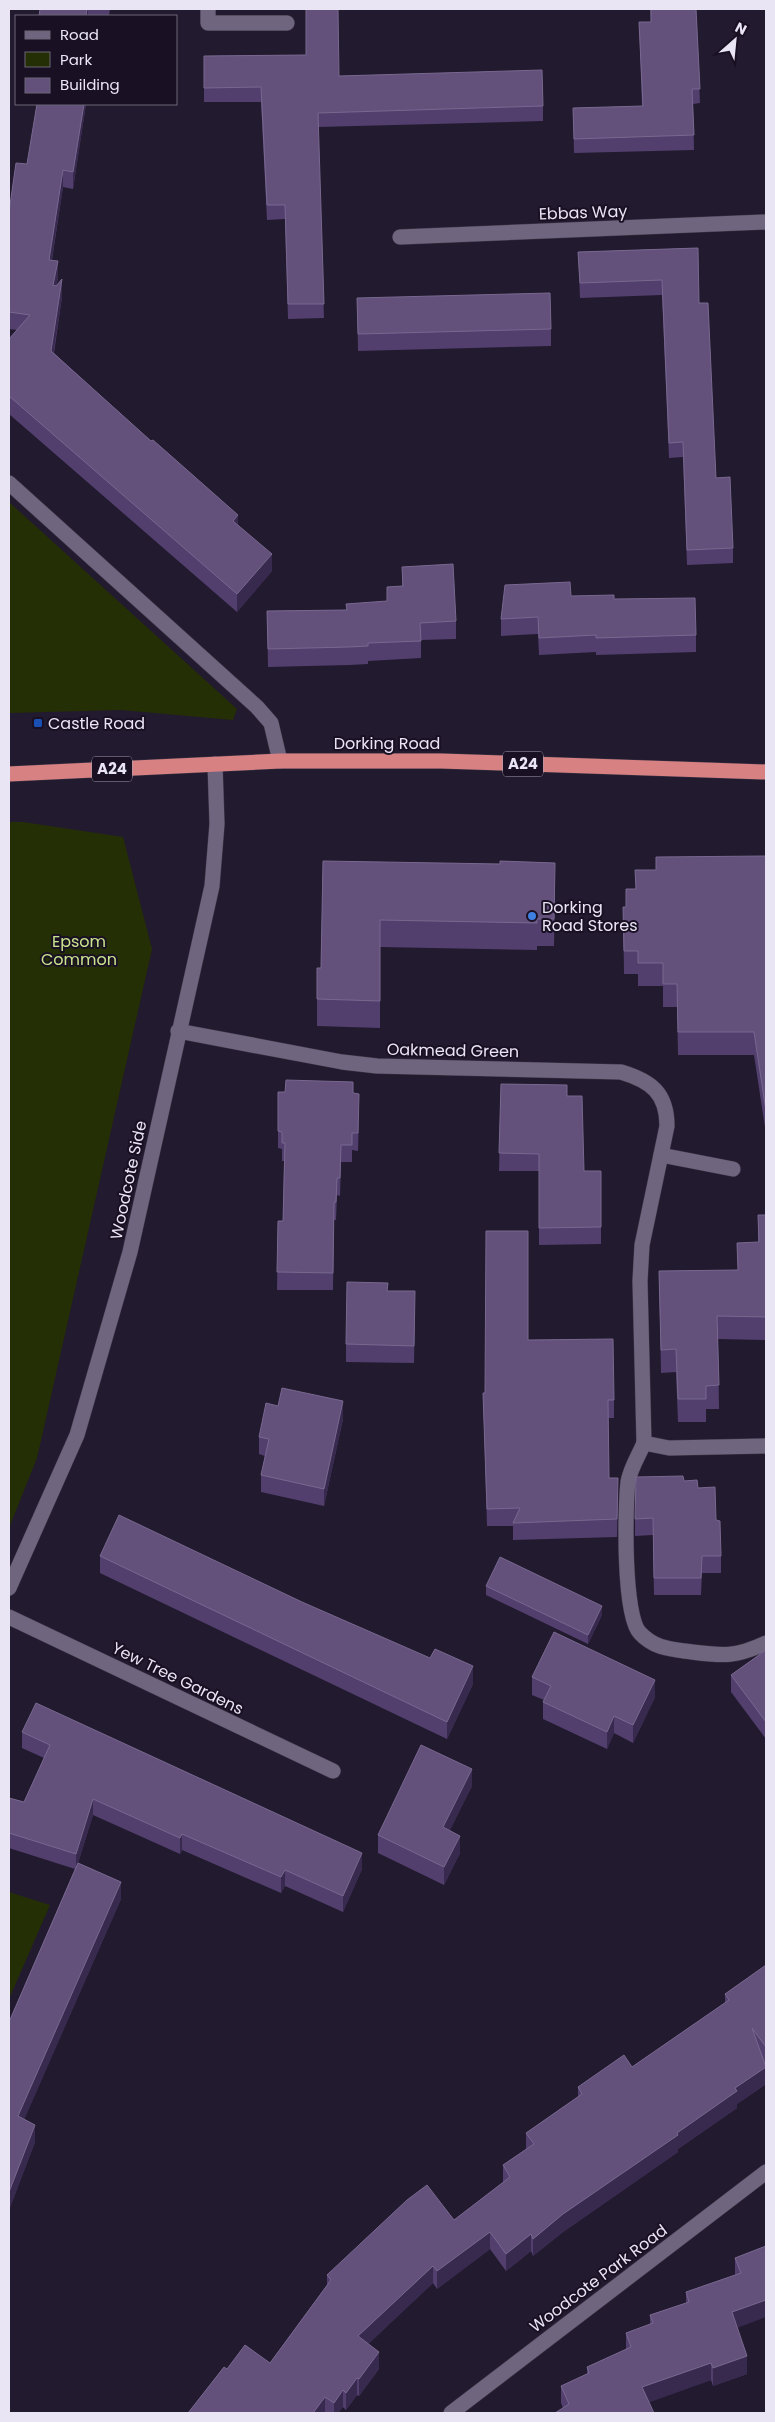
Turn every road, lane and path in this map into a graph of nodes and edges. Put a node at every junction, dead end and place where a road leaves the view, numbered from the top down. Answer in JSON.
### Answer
{"nodes":[{"id":1,"x":208,"y":9,"type":"edge"},
{"id":2,"x":287,"y":23,"type":"dead end"},
{"id":3,"x":766,"y":222,"type":"edge"},
{"id":4,"x":400,"y":237,"type":"dead end"},
{"id":5,"x":9,"y":483,"type":"edge"},
{"id":6,"x":280,"y":761,"type":"junction"},
{"id":7,"x":215,"y":764,"type":"junction"},
{"id":8,"x":766,"y":772,"type":"edge"},
{"id":9,"x":9,"y":774,"type":"edge"},
{"id":10,"x":178,"y":1031,"type":"junction"},
{"id":11,"x":661,"y":1155,"type":"junction"},
{"id":12,"x":733,"y":1169,"type":"dead end"},
{"id":13,"x":644,"y":1443,"type":"junction"},
{"id":14,"x":766,"y":1446,"type":"edge"},
{"id":15,"x":9,"y":1588,"type":"edge"},
{"id":16,"x":9,"y":1617,"type":"edge"},
{"id":17,"x":766,"y":1644,"type":"edge"},
{"id":18,"x":333,"y":1771,"type":"dead end"},
{"id":19,"x":766,"y":2172,"type":"edge"},
{"id":20,"x":451,"y":2413,"type":"edge"}],
"edges":[{"from":1,"to":2,"type":"street"},
{"from":3,"to":4,"type":"street","name":"Ebbas Way"},
{"from":5,"to":6,"type":"street"},
{"from":6,"to":7,"type":"highway","name":"Dorking Road","number":"A24"},
{"from":6,"to":8,"type":"highway","name":"Dorking Road","number":"A24"},
{"from":7,"to":9,"type":"highway","name":"Dorking Road","number":"A24"},
{"from":7,"to":10,"type":"street","name":"Woodcote Side"},
{"from":10,"to":11,"type":"street","name":"Oakmead Green"},
{"from":10,"to":15,"type":"street","name":"Woodcote Side"},
{"from":11,"to":12,"type":"street"},
{"from":11,"to":13,"type":"street","name":"Oakmead Green"},
{"from":13,"to":14,"type":"street"},
{"from":13,"to":17,"type":"street","name":"Oakmead Green"},
{"from":16,"to":18,"type":"street","name":"Yew Tree Gardens"},
{"from":19,"to":20,"type":"street","name":"Woodcote Park Road"}]}
